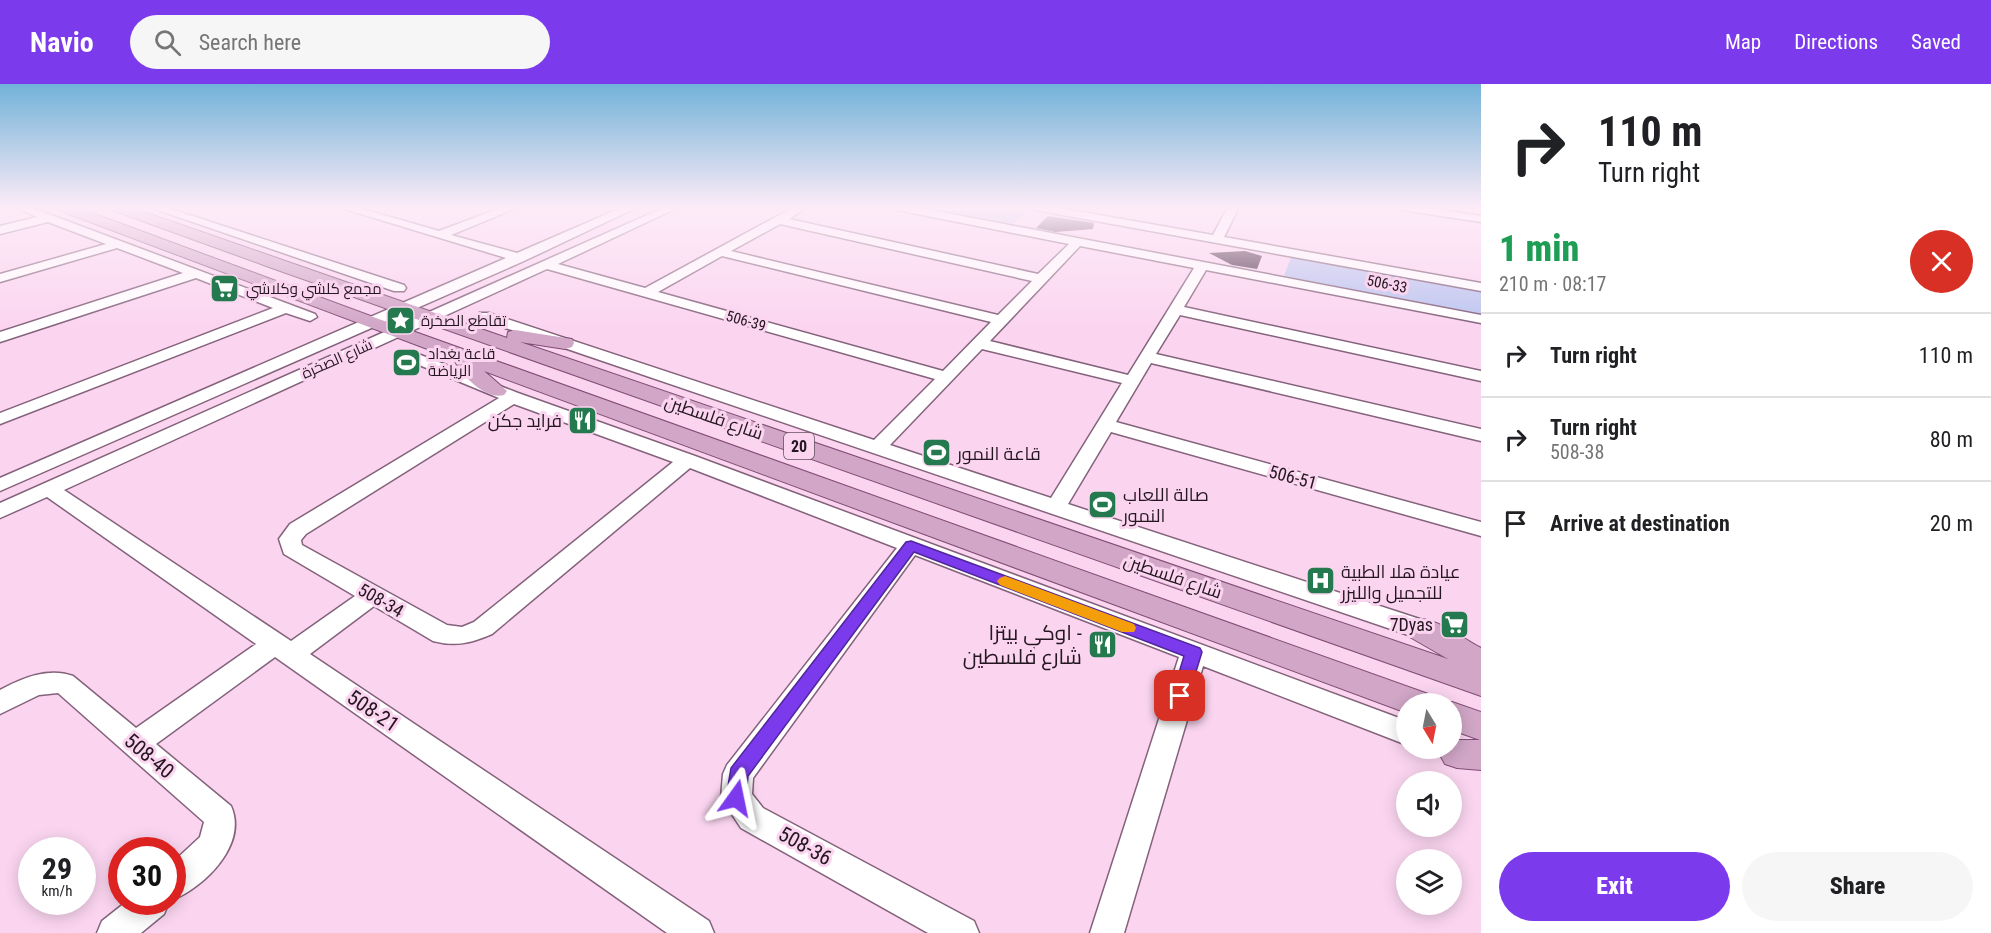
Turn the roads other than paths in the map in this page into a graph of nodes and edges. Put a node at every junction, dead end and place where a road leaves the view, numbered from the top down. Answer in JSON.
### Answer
{"nodes":[{"id":1,"x":109,"y":247,"type":"edge"},
{"id":2,"x":125,"y":247,"type":"edge"},
{"id":3,"x":160,"y":247,"type":"edge"},
{"id":4,"x":244,"y":247,"type":"edge"},
{"id":5,"x":251,"y":247,"type":"edge"},
{"id":6,"x":479,"y":247,"type":"edge"},
{"id":7,"x":544,"y":247,"type":"edge"},
{"id":8,"x":587,"y":247,"type":"edge"},
{"id":9,"x":730,"y":247,"type":"edge"},
{"id":10,"x":896,"y":247,"type":"edge"},
{"id":11,"x":1073,"y":247,"type":"edge"},
{"id":12,"x":1101,"y":247,"type":"edge"},
{"id":13,"x":1231,"y":247,"type":"edge"},
{"id":14,"x":720,"y":252,"type":"junction"},
{"id":15,"x":274,"y":256,"type":"junction"},
{"id":16,"x":519,"y":258,"type":"junction"},
{"id":17,"x":1271,"y":264,"type":"junction"},
{"id":18,"x":547,"y":265,"type":"junction"},
{"id":19,"x":1202,"y":266,"type":"junction"},
{"id":20,"x":195,"y":274,"type":"junction"},
{"id":21,"x":249,"y":276,"type":"junction"},
{"id":22,"x":0,"y":278,"type":"edge"},
{"id":23,"x":1041,"y":279,"type":"junction"},
{"id":24,"x":1481,"y":287,"type":"edge"},
{"id":25,"x":646,"y":293,"type":"junction"},
{"id":26,"x":401,"y":299,"type":"junction"},
{"id":27,"x":285,"y":308,"type":"junction"},
{"id":28,"x":1176,"y":310,"type":"junction"},
{"id":29,"x":310,"y":317,"type":"dead end"},
{"id":30,"x":429,"y":318,"type":"junction"},
{"id":31,"x":1481,"y":319,"type":"edge"},
{"id":32,"x":1002,"y":320,"type":"junction"},
{"id":33,"x":370,"y":322,"type":"junction"},
{"id":34,"x":475,"y":324,"type":"junction"},
{"id":35,"x":398,"y":332,"type":"junction"},
{"id":36,"x":0,"y":338,"type":"edge"},
{"id":37,"x":565,"y":343,"type":"joint"},
{"id":38,"x":979,"y":343,"type":"junction"},
{"id":39,"x":460,"y":355,"type":"junction"},
{"id":40,"x":1147,"y":357,"type":"junction"},
{"id":41,"x":418,"y":359,"type":"dead end"},
{"id":42,"x":1481,"y":376,"type":"edge"},
{"id":43,"x":946,"y":377,"type":"junction"},
{"id":44,"x":1133,"y":381,"type":"junction"},
{"id":45,"x":504,"y":394,"type":"junction"},
{"id":46,"x":0,"y":419,"type":"edge"},
{"id":47,"x":1106,"y":425,"type":"junction"},
{"id":48,"x":1481,"y":435,"type":"edge"},
{"id":49,"x":878,"y":447,"type":"junction"},
{"id":50,"x":688,"y":460,"type":"junction"},
{"id":51,"x":0,"y":485,"type":"edge"},
{"id":52,"x":48,"y":489,"type":"junction"},
{"id":53,"x":1056,"y":507,"type":"junction"},
{"id":54,"x":0,"y":511,"type":"edge"},
{"id":55,"x":1481,"y":529,"type":"edge"},
{"id":56,"x":911,"y":545,"type":"junction"},
{"id":57,"x":373,"y":595,"type":"junction"},
{"id":58,"x":1419,"y":628,"type":"junction"},
{"id":59,"x":1481,"y":649,"type":"edge"},
{"id":60,"x":282,"y":650,"type":"junction"},
{"id":61,"x":1194,"y":652,"type":"junction"},
{"id":62,"x":1481,"y":663,"type":"edge"},
{"id":63,"x":1481,"y":683,"type":"edge"},
{"id":64,"x":1396,"y":696,"type":"edge"},
{"id":65,"x":0,"y":703,"type":"edge"},
{"id":66,"x":1462,"y":719,"type":"edge"},
{"id":67,"x":1481,"y":726,"type":"edge"},
{"id":68,"x":1396,"y":730,"type":"edge"},
{"id":69,"x":135,"y":744,"type":"junction"},
{"id":70,"x":186,"y":873,"type":"edge"},
{"id":71,"x":136,"y":915,"type":"edge"},
{"id":72,"x":681,"y":929,"type":"edge"},
{"id":73,"x":114,"y":933,"type":"edge"},
{"id":74,"x":962,"y":933,"type":"edge"},
{"id":75,"x":1107,"y":933,"type":"edge"}],
"edges":[{"from":1,"to":22,"type":"street"},
{"from":2,"to":20,"type":"street"},
{"from":3,"to":21,"type":"main road","name":"شارع فلسطين","number":"20"},
{"from":4,"to":15,"type":"main road","name":"شارع فلسطين","number":"20"},
{"from":5,"to":15,"type":"street"},
{"from":6,"to":16,"type":"street"},
{"from":7,"to":16,"type":"street","name":"شارع الصخرة"},
{"from":8,"to":18,"type":"street","name":"شارع الصخرة"},
{"from":9,"to":14,"type":"street"},
{"from":10,"to":23,"type":"street"},
{"from":11,"to":23,"type":"street"},
{"from":12,"to":19,"type":"street","name":"506-33"},
{"from":13,"to":17,"type":"street"},
{"from":14,"to":25,"type":"street"},
{"from":14,"to":32,"type":"street"},
{"from":15,"to":26,"type":"main road","name":"شارع فلسطين","number":"20"},
{"from":16,"to":26,"type":"street","name":"شارع الصخرة"},
{"from":17,"to":19,"type":"street","name":"506-33"},
{"from":17,"to":24,"type":"street"},
{"from":17,"to":31,"type":"street","name":"506-33"},
{"from":18,"to":25,"type":"street","name":"506-39"},
{"from":18,"to":30,"type":"street","name":"شارع الصخرة"},
{"from":19,"to":28,"type":"street"},
{"from":20,"to":21,"type":"main road"},
{"from":20,"to":27,"type":"street"},
{"from":20,"to":36,"type":"street"},
{"from":21,"to":33,"type":"main road","name":"شارع فلسطين","number":"20"},
{"from":23,"to":32,"type":"street"},
{"from":25,"to":43,"type":"street","name":"506-39"},
{"from":26,"to":30,"type":"main road","name":"شارع فلسطين","number":"20"},
{"from":26,"to":33,"type":"street","name":"شارع الصخرة"},
{"from":27,"to":29,"type":"street"},
{"from":27,"to":46,"type":"street"},
{"from":28,"to":40,"type":"street"},
{"from":28,"to":42,"type":"street"},
{"from":30,"to":34,"type":"main road","name":"شارع فلسطين","number":"20"},
{"from":30,"to":35,"type":"street","name":"شارع الصخرة"},
{"from":32,"to":38,"type":"street"},
{"from":33,"to":35,"type":"main road","name":"شارع فلسطين","number":"20"},
{"from":33,"to":51,"type":"street","name":"شارع الصخرة"},
{"from":34,"to":37,"type":"main road"},
{"from":34,"to":63,"type":"main road","name":"شارع فلسطين","number":"20"},
{"from":35,"to":39,"type":"main road","name":"شارع فلسطين","number":"20"},
{"from":35,"to":52,"type":"street","name":"شارع الصخرة"},
{"from":37,"to":49,"type":"street"},
{"from":38,"to":43,"type":"street"},
{"from":38,"to":44,"type":"street"},
{"from":39,"to":45,"type":"main road"},
{"from":39,"to":64,"type":"main road","name":"شارع فلسطين","number":"20"},
{"from":40,"to":44,"type":"street"},
{"from":40,"to":48,"type":"street"},
{"from":41,"to":45,"type":"street"},
{"from":43,"to":49,"type":"street"},
{"from":44,"to":47,"type":"street"},
{"from":45,"to":50,"type":"street"},
{"from":45,"to":57,"type":"street","name":"508-34"},
{"from":47,"to":53,"type":"street"},
{"from":47,"to":55,"type":"street","name":"506-51"},
{"from":49,"to":53,"type":"street"},
{"from":50,"to":56,"type":"street"},
{"from":50,"to":57,"type":"street","name":"508-34"},
{"from":52,"to":54,"type":"street","name":"شارع الصخرة"},
{"from":52,"to":60,"type":"street","name":"508-21"},
{"from":53,"to":58,"type":"street"},
{"from":56,"to":61,"type":"street"},
{"from":56,"to":74,"type":"street","name":"508-36"},
{"from":57,"to":60,"type":"street"},
{"from":58,"to":59,"type":"street"},
{"from":58,"to":62,"type":"main road"},
{"from":60,"to":69,"type":"street"},
{"from":60,"to":72,"type":"street","name":"508-21"},
{"from":61,"to":68,"type":"street"},
{"from":61,"to":75,"type":"street"},
{"from":65,"to":69,"type":"street","name":"508-40"},
{"from":66,"to":67,"type":"main road"},
{"from":69,"to":70,"type":"street","name":"508-40"},
{"from":71,"to":73,"type":"street"}]}
